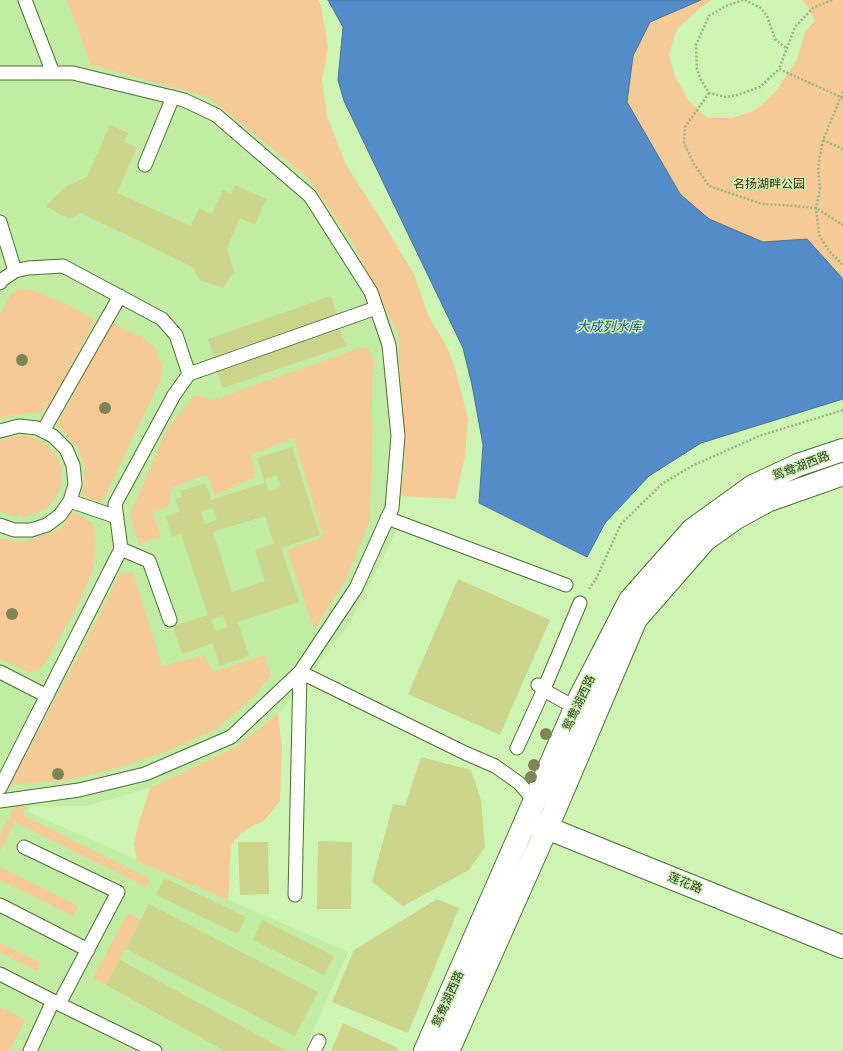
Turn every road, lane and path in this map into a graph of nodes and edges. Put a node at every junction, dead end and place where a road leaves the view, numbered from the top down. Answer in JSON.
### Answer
{"nodes":[{"id":1,"x":25,"y":0,"type":"edge"},
{"id":2,"x":744,"y":0,"type":"edge"},
{"id":3,"x":832,"y":0,"type":"edge"},
{"id":4,"x":787,"y":49,"type":"junction"},
{"id":5,"x":779,"y":69,"type":"junction"},
{"id":6,"x":53,"y":73,"type":"junction"},
{"id":7,"x":0,"y":74,"type":"edge"},
{"id":8,"x":843,"y":92,"type":"edge"},
{"id":9,"x":710,"y":93,"type":"junction"},
{"id":10,"x":173,"y":97,"type":"junction"},
{"id":11,"x":842,"y":98,"type":"edge"},
{"id":12,"x":823,"y":140,"type":"junction"},
{"id":13,"x":843,"y":149,"type":"edge"},
{"id":14,"x":145,"y":165,"type":"dead end"},
{"id":15,"x":816,"y":208,"type":"junction"},
{"id":16,"x":0,"y":222,"type":"edge"},
{"id":17,"x":843,"y":225,"type":"edge"},
{"id":18,"x":843,"y":265,"type":"edge"},
{"id":19,"x":15,"y":271,"type":"junction"},
{"id":20,"x":0,"y":283,"type":"edge"},
{"id":21,"x":120,"y":296,"type":"junction"},
{"id":22,"x":376,"y":308,"type":"junction"},
{"id":23,"x":189,"y":374,"type":"junction"},
{"id":24,"x":843,"y":410,"type":"edge"},
{"id":25,"x":0,"y":431,"type":"edge"},
{"id":26,"x":44,"y":431,"type":"junction"},
{"id":27,"x":843,"y":450,"type":"edge"},
{"id":28,"x":843,"y":474,"type":"edge"},
{"id":29,"x":70,"y":501,"type":"junction"},
{"id":30,"x":117,"y":517,"type":"junction"},
{"id":31,"x":387,"y":518,"type":"junction"},
{"id":32,"x":0,"y":525,"type":"edge"},
{"id":33,"x":121,"y":549,"type":"junction"},
{"id":34,"x":596,"y":579,"type":"dead end"},
{"id":35,"x":566,"y":585,"type":"dead end"},
{"id":36,"x":580,"y":603,"type":"dead end"},
{"id":37,"x":170,"y":620,"type":"dead end"},
{"id":38,"x":0,"y":672,"type":"edge"},
{"id":39,"x":300,"y":672,"type":"junction"},
{"id":40,"x":540,"y":686,"type":"junction"},
{"id":41,"x":47,"y":696,"type":"junction"},
{"id":42,"x":576,"y":708,"type":"junction"},
{"id":43,"x":517,"y":748,"type":"dead end"},
{"id":44,"x":0,"y":788,"type":"edge"},
{"id":45,"x":535,"y":800,"type":"junction"},
{"id":46,"x":0,"y":801,"type":"edge"},
{"id":47,"x":526,"y":821,"type":"junction"},
{"id":48,"x":547,"y":828,"type":"junction"},
{"id":49,"x":24,"y":847,"type":"dead end"},
{"id":50,"x":296,"y":895,"type":"dead end"},
{"id":51,"x":0,"y":906,"type":"edge"},
{"id":52,"x":843,"y":947,"type":"edge"},
{"id":53,"x":88,"y":950,"type":"junction"},
{"id":54,"x":0,"y":974,"type":"edge"},
{"id":55,"x":56,"y":1003,"type":"junction"},
{"id":56,"x":30,"y":1051,"type":"edge"},
{"id":57,"x":155,"y":1051,"type":"edge"},
{"id":58,"x":425,"y":1051,"type":"edge"},
{"id":59,"x":448,"y":1051,"type":"edge"}],
"edges":[{"from":1,"to":6,"type":"lane"},
{"from":2,"to":4,"type":"path"},
{"from":2,"to":9,"type":"path"},
{"from":3,"to":4,"type":"path"},
{"from":4,"to":5,"type":"path"},
{"from":5,"to":9,"type":"path"},
{"from":5,"to":11,"type":"path"},
{"from":6,"to":7,"type":"lane"},
{"from":6,"to":10,"type":"lane"},
{"from":8,"to":11,"type":"path"},
{"from":9,"to":15,"type":"path"},
{"from":10,"to":14,"type":"lane"},
{"from":10,"to":22,"type":"lane"},
{"from":11,"to":12,"type":"path"},
{"from":12,"to":13,"type":"path"},
{"from":12,"to":15,"type":"path"},
{"from":15,"to":17,"type":"path"},
{"from":15,"to":18,"type":"path"},
{"from":16,"to":19,"type":"lane"},
{"from":19,"to":20,"type":"lane"},
{"from":19,"to":21,"type":"lane"},
{"from":21,"to":23,"type":"lane"},
{"from":21,"to":26,"type":"lane"},
{"from":22,"to":23,"type":"lane"},
{"from":22,"to":31,"type":"lane"},
{"from":23,"to":30,"type":"lane"},
{"from":24,"to":34,"type":"path"},
{"from":25,"to":26,"type":"lane"},
{"from":26,"to":29,"type":"lane"},
{"from":27,"to":42,"type":"main road","name":"鸳鸯湖西路"},
{"from":28,"to":48,"type":"main road","name":"鸳鸯湖西路"},
{"from":29,"to":30,"type":"lane"},
{"from":29,"to":32,"type":"lane"},
{"from":30,"to":33,"type":"lane"},
{"from":31,"to":35,"type":"lane"},
{"from":31,"to":39,"type":"lane"},
{"from":33,"to":37,"type":"lane"},
{"from":33,"to":41,"type":"lane"},
{"from":36,"to":40,"type":"lane"},
{"from":38,"to":41,"type":"lane"},
{"from":39,"to":45,"type":"lane"},
{"from":39,"to":46,"type":"lane"},
{"from":39,"to":50,"type":"lane"},
{"from":40,"to":42,"type":"lane"},
{"from":40,"to":43,"type":"lane"},
{"from":41,"to":44,"type":"lane"},
{"from":42,"to":45,"type":"main road","name":"鸳鸯湖西路"},
{"from":45,"to":47,"type":"main road","name":"鸳鸯湖西路"},
{"from":47,"to":48,"type":"main road","name":"莲花路"},
{"from":47,"to":58,"type":"main road","name":"鸳鸯湖西路"},
{"from":48,"to":52,"type":"main road","name":"莲花路"},
{"from":48,"to":59,"type":"main road","name":"鸳鸯湖西路"},
{"from":49,"to":53,"type":"lane"},
{"from":51,"to":53,"type":"lane"},
{"from":53,"to":55,"type":"lane"},
{"from":54,"to":55,"type":"lane"},
{"from":55,"to":56,"type":"lane"},
{"from":55,"to":57,"type":"lane"}]}
